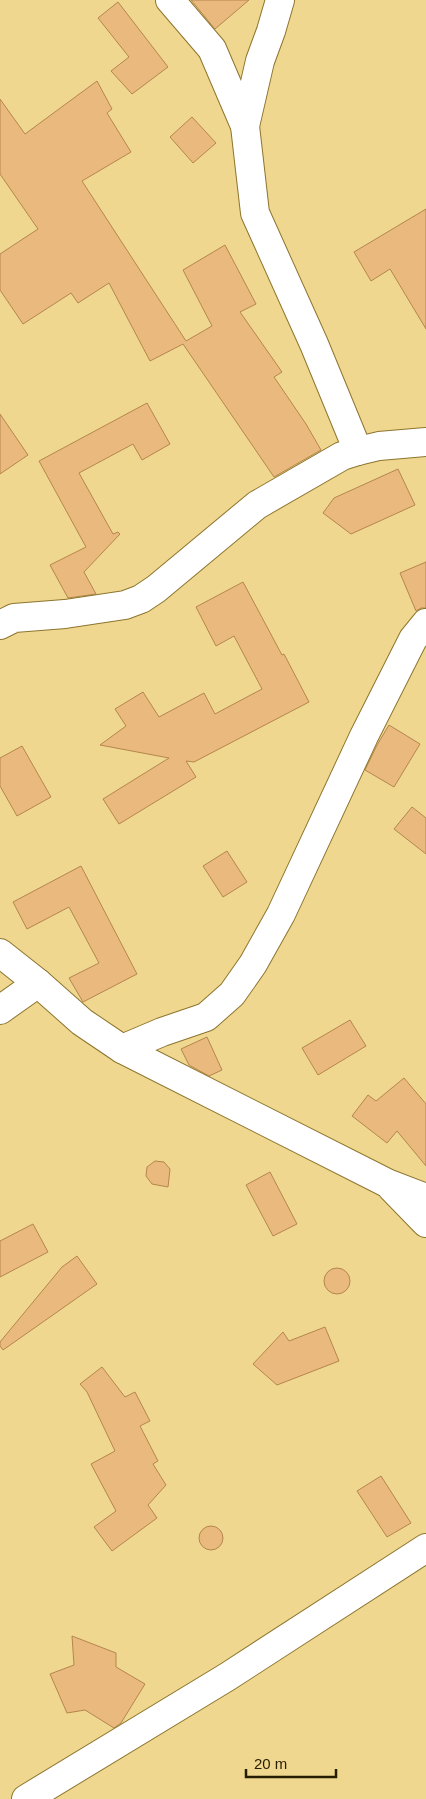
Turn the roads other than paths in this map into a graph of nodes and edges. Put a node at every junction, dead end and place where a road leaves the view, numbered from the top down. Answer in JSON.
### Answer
{"nodes":[{"id":1,"x":170,"y":0,"type":"edge"},
{"id":2,"x":280,"y":0,"type":"edge"},
{"id":3,"x":245,"y":126,"type":"junction"},
{"id":4,"x":426,"y":442,"type":"edge"},
{"id":5,"x":358,"y":450,"type":"junction"},
{"id":6,"x":426,"y":623,"type":"edge"},
{"id":7,"x":0,"y":625,"type":"edge"},
{"id":8,"x":0,"y":953,"type":"edge"},
{"id":9,"x":38,"y":983,"type":"junction"},
{"id":10,"x":0,"y":1010,"type":"edge"},
{"id":11,"x":122,"y":1049,"type":"junction"},
{"id":12,"x":387,"y":1183,"type":"junction"},
{"id":13,"x":426,"y":1198,"type":"edge"},
{"id":14,"x":426,"y":1223,"type":"edge"},
{"id":15,"x":426,"y":1548,"type":"edge"},
{"id":16,"x":26,"y":1799,"type":"edge"}],
"edges":[{"from":1,"to":3,"type":"street"},
{"from":2,"to":3,"type":"street"},
{"from":3,"to":5,"type":"street"},
{"from":4,"to":5,"type":"street"},
{"from":5,"to":7,"type":"street"},
{"from":6,"to":11,"type":"street"},
{"from":8,"to":9,"type":"street"},
{"from":9,"to":10,"type":"street"},
{"from":9,"to":11,"type":"street"},
{"from":11,"to":12,"type":"street"},
{"from":12,"to":13,"type":"street"},
{"from":12,"to":14,"type":"street"},
{"from":15,"to":16,"type":"street"}]}
